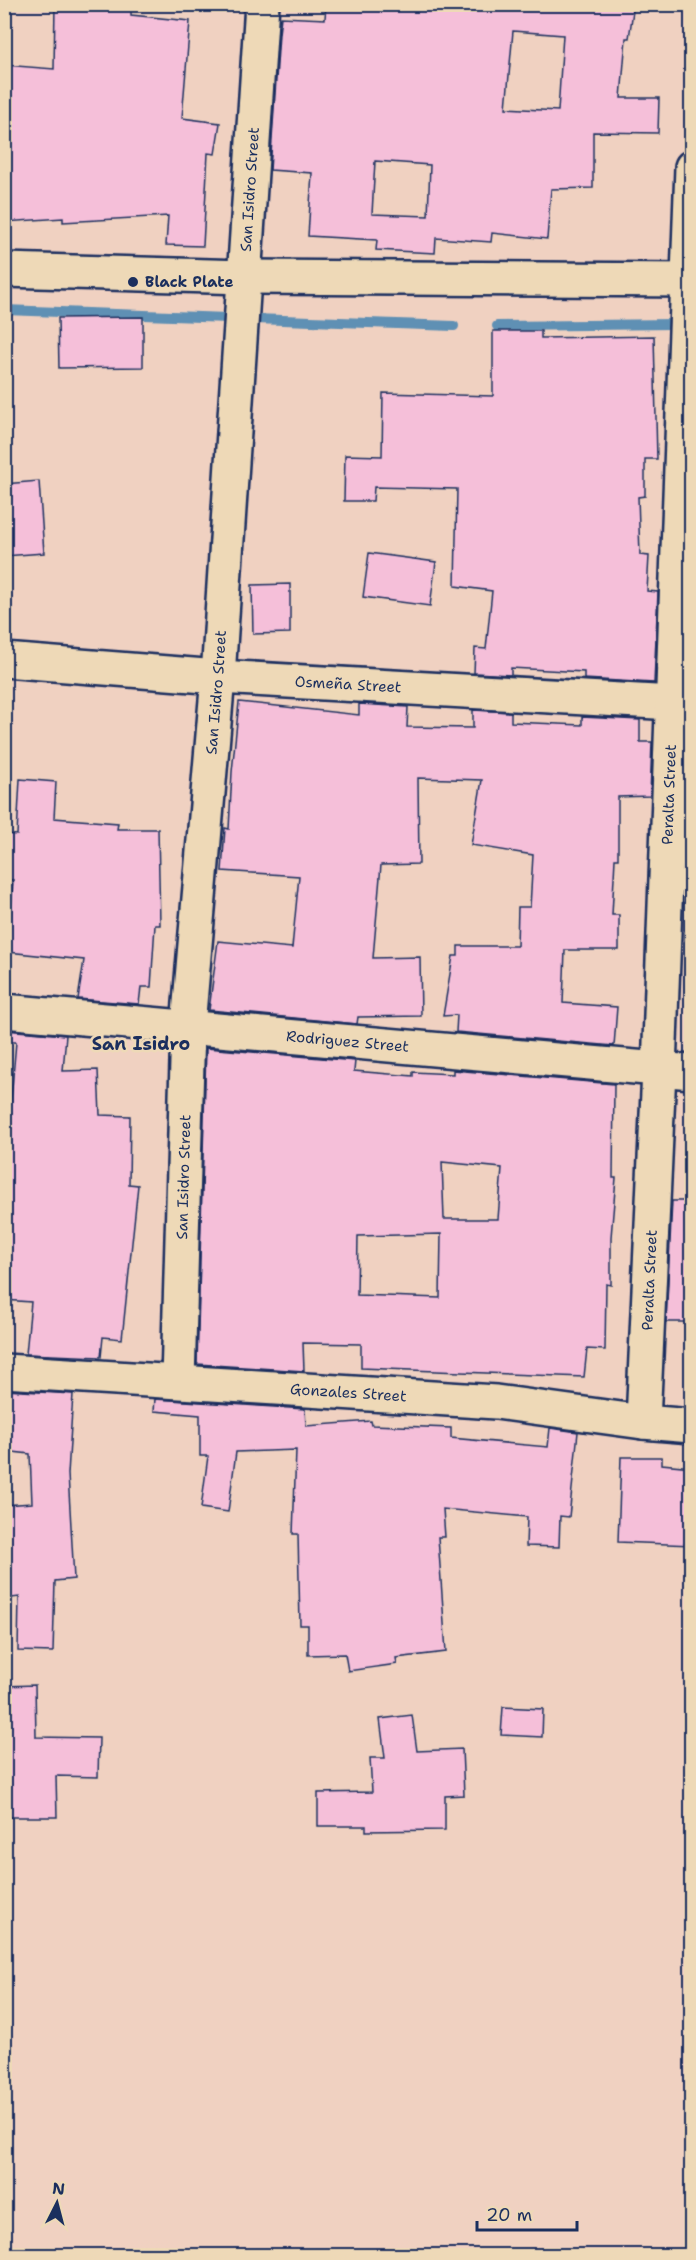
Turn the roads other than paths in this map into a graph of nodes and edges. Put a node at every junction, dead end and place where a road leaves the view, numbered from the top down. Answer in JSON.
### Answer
{"nodes":[{"id":1,"x":262,"y":4,"type":"edge"},
{"id":2,"x":692,"y":167,"type":"edge"},
{"id":3,"x":4,"y":270,"type":"edge"},
{"id":4,"x":245,"y":277,"type":"junction"},
{"id":5,"x":689,"y":280,"type":"edge"},
{"id":6,"x":4,"y":660,"type":"edge"},
{"id":7,"x":218,"y":676,"type":"junction"},
{"id":8,"x":681,"y":703,"type":"edge"},
{"id":9,"x":4,"y":1011,"type":"edge"},
{"id":10,"x":188,"y":1026,"type":"junction"},
{"id":11,"x":659,"y":1070,"type":"junction"},
{"id":12,"x":692,"y":1072,"type":"edge"},
{"id":13,"x":4,"y":1371,"type":"edge"},
{"id":14,"x":178,"y":1381,"type":"junction"},
{"id":15,"x":643,"y":1422,"type":"junction"},
{"id":16,"x":692,"y":1426,"type":"edge"}],
"edges":[{"from":1,"to":4,"type":"street","name":"San Isidro Street"},
{"from":2,"to":5,"type":"street","name":"Peralta Street"},
{"from":3,"to":4,"type":"street"},
{"from":4,"to":5,"type":"street"},
{"from":4,"to":7,"type":"street","name":"San Isidro Street"},
{"from":5,"to":8,"type":"street","name":"Peralta Street"},
{"from":6,"to":7,"type":"street","name":"Osmeña Street"},
{"from":7,"to":8,"type":"street","name":"Osmeña Street"},
{"from":7,"to":10,"type":"street","name":"San Isidro Street"},
{"from":8,"to":11,"type":"street","name":"Peralta Street"},
{"from":9,"to":10,"type":"street","name":"Rodriguez Street"},
{"from":10,"to":11,"type":"street","name":"Rodriguez Street"},
{"from":10,"to":14,"type":"street","name":"San Isidro Street"},
{"from":11,"to":12,"type":"street","name":"Rodriguez Street"},
{"from":11,"to":15,"type":"street","name":"Peralta Street"},
{"from":13,"to":14,"type":"street","name":"Gonzales Street"},
{"from":14,"to":15,"type":"street","name":"Gonzales Street"},
{"from":15,"to":16,"type":"street","name":"Gonzales Street"}]}
